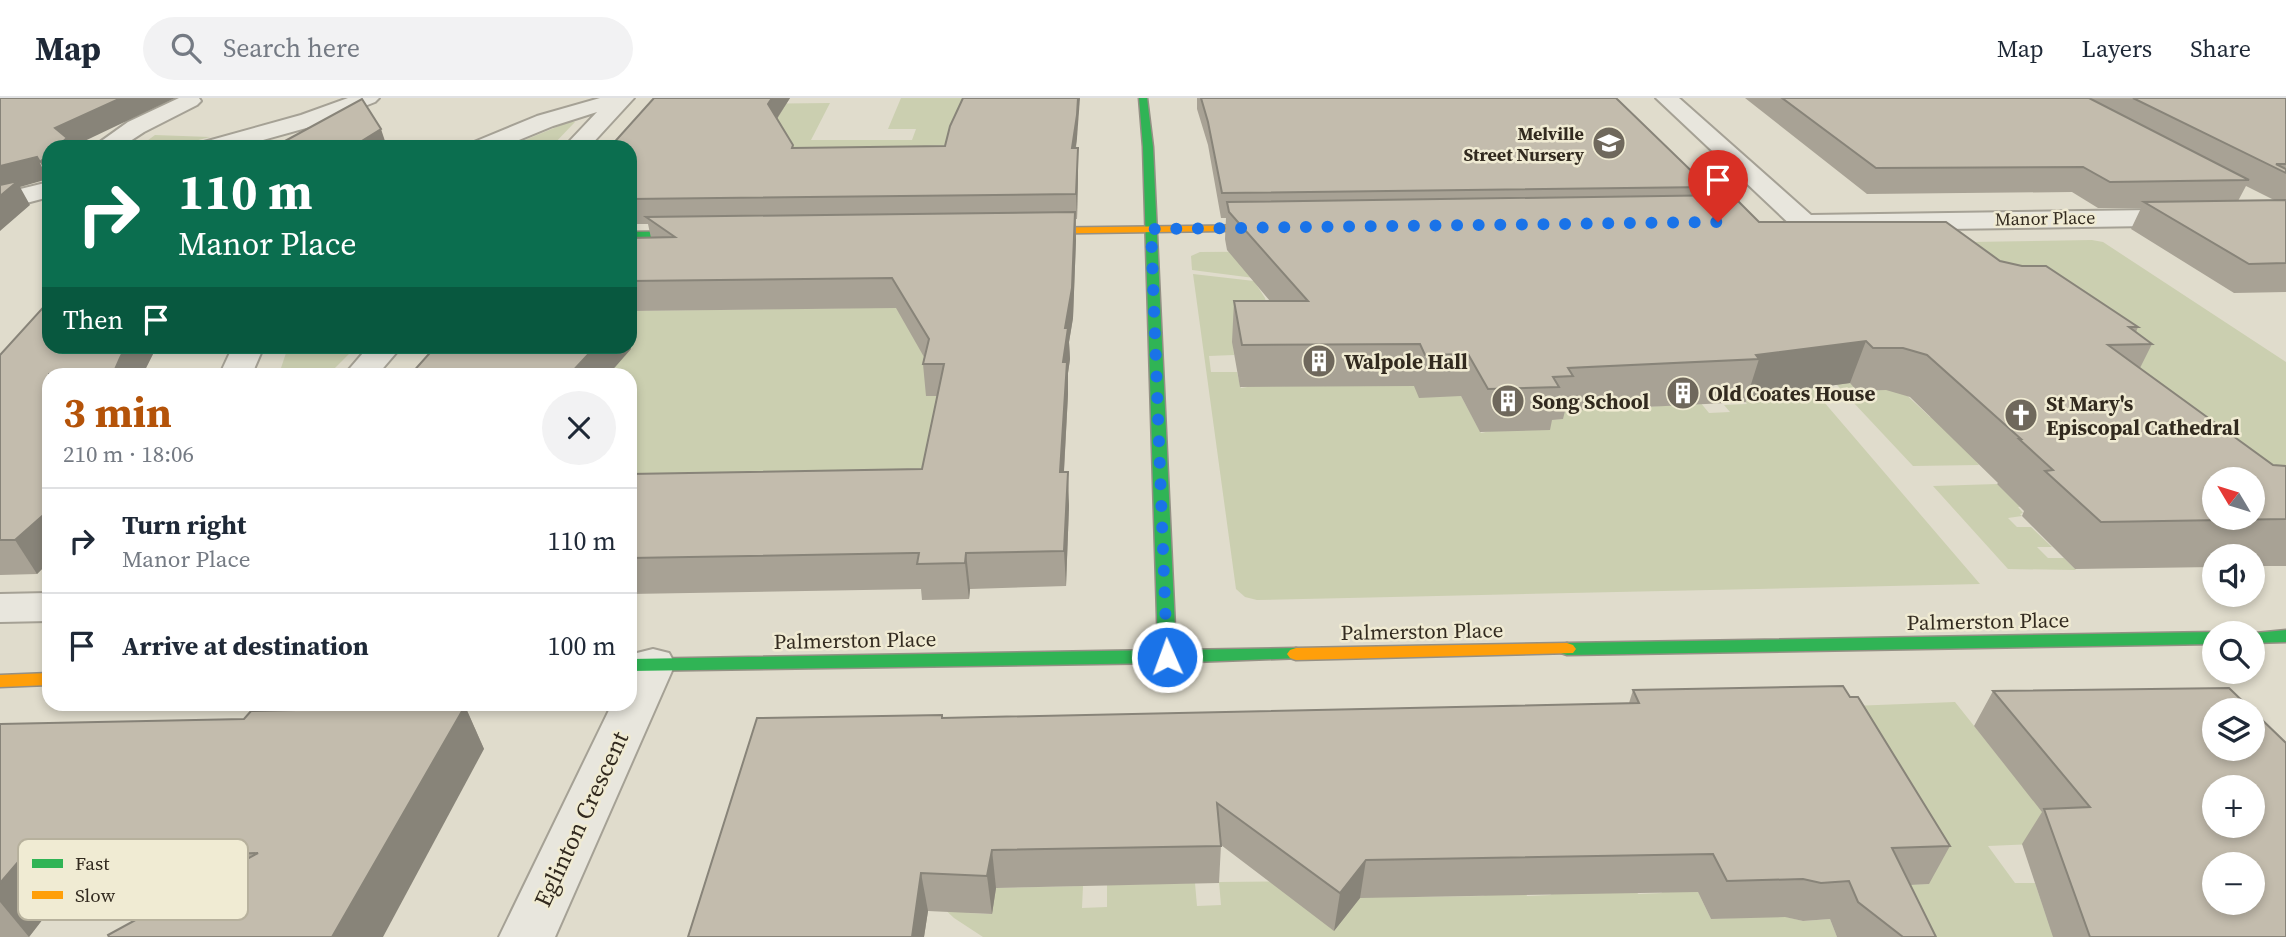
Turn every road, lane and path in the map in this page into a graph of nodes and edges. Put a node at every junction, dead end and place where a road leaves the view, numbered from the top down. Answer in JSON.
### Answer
{"nodes":[{"id":1,"x":368,"y":98,"type":"edge"},
{"id":2,"x":623,"y":98,"type":"edge"},
{"id":3,"x":1143,"y":98,"type":"edge"},
{"id":4,"x":1667,"y":98,"type":"edge"},
{"id":5,"x":190,"y":101,"type":"dead end"},
{"id":6,"x":116,"y":140,"type":"edge"},
{"id":7,"x":237,"y":140,"type":"edge"},
{"id":8,"x":499,"y":140,"type":"edge"},
{"id":9,"x":583,"y":140,"type":"edge"},
{"id":10,"x":42,"y":177,"type":"edge"},
{"id":11,"x":0,"y":188,"type":"edge"},
{"id":12,"x":42,"y":191,"type":"edge"},
{"id":13,"x":2239,"y":195,"type":"edge"},
{"id":14,"x":0,"y":202,"type":"edge"},
{"id":15,"x":2281,"y":216,"type":"edge"},
{"id":16,"x":1302,"y":228,"type":"edge"},
{"id":17,"x":1151,"y":229,"type":"junction"},
{"id":18,"x":1008,"y":231,"type":"edge"},
{"id":19,"x":714,"y":234,"type":"edge"},
{"id":20,"x":637,"y":235,"type":"edge"},
{"id":21,"x":380,"y":354,"type":"edge"},
{"id":22,"x":367,"y":368,"type":"edge"},
{"id":23,"x":42,"y":607,"type":"edge"},
{"id":24,"x":0,"y":608,"type":"edge"},
{"id":25,"x":2202,"y":638,"type":"edge"},
{"id":26,"x":1167,"y":657,"type":"junction"},
{"id":27,"x":641,"y":664,"type":"edge"},
{"id":28,"x":42,"y":679,"type":"edge"},
{"id":29,"x":0,"y":681,"type":"edge"},
{"id":30,"x":621,"y":711,"type":"edge"},
{"id":31,"x":527,"y":937,"type":"edge"}],
"edges":[{"from":1,"to":7,"type":"street"},
{"from":2,"to":8,"type":"street"},
{"from":2,"to":9,"type":"street"},
{"from":3,"to":17,"type":"street"},
{"from":4,"to":15,"type":"street","name":"Manor Place"},
{"from":5,"to":6,"type":"street"},
{"from":10,"to":11,"type":"street"},
{"from":12,"to":14,"type":"street"},
{"from":13,"to":15,"type":"street"},
{"from":16,"to":17,"type":"street"},
{"from":17,"to":18,"type":"street"},
{"from":17,"to":26,"type":"street"},
{"from":19,"to":20,"type":"street"},
{"from":21,"to":22,"type":"street"},
{"from":23,"to":24,"type":"street"},
{"from":25,"to":26,"type":"street","name":"Palmerston Place"},
{"from":26,"to":27,"type":"street","name":"Palmerston Place"},
{"from":28,"to":29,"type":"street"},
{"from":30,"to":31,"type":"street","name":"Eglinton Crescent"}]}
